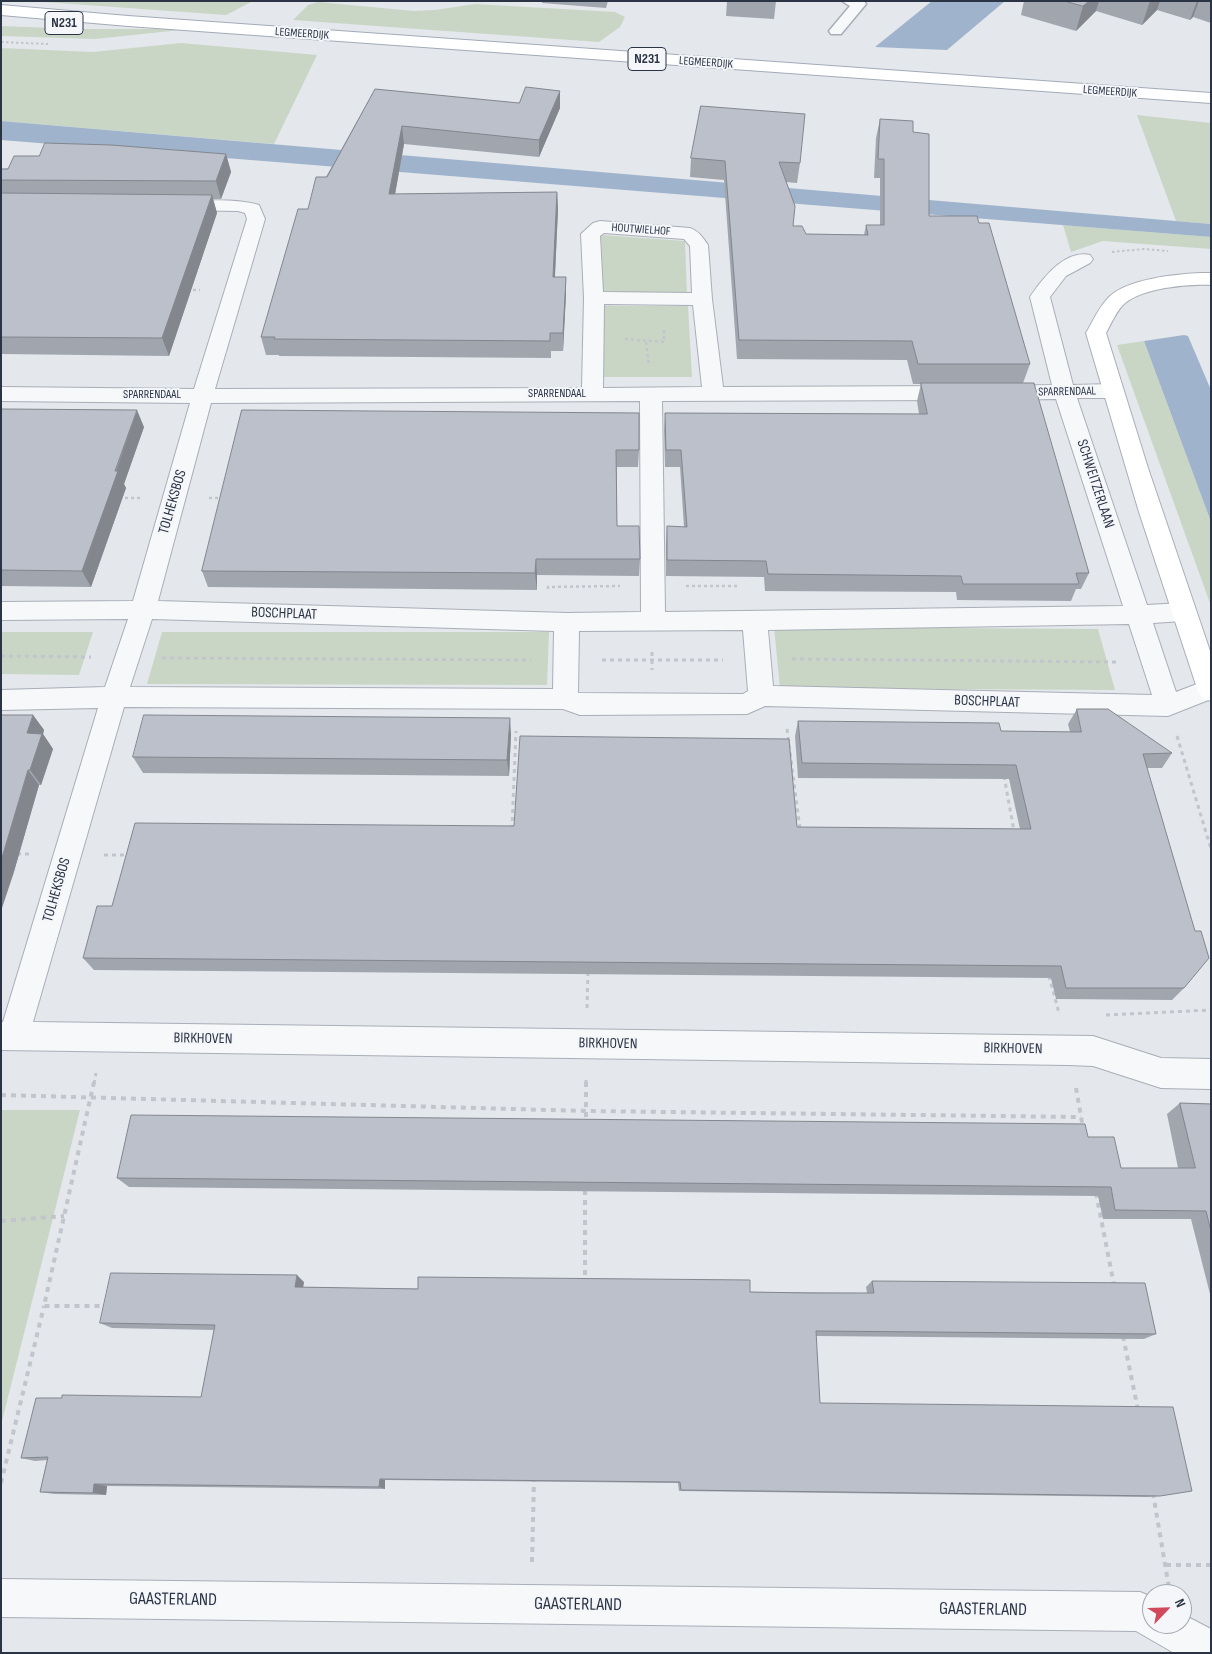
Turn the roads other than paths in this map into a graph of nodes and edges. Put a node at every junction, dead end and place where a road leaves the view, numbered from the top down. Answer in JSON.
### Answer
{"nodes":[{"id":1,"x":849,"y":1,"type":"edge"},
{"id":2,"x":1,"y":10,"type":"edge"},
{"id":3,"x":128,"y":21,"type":"junction"},
{"id":4,"x":1,"y":22,"type":"edge"},
{"id":5,"x":836,"y":31,"type":"dead end"},
{"id":6,"x":1165,"y":96,"type":"junction"},
{"id":7,"x":1211,"y":98,"type":"edge"},
{"id":8,"x":1211,"y":104,"type":"edge"},
{"id":9,"x":159,"y":206,"type":"edge"},
{"id":10,"x":1083,"y":259,"type":"road end"},
{"id":11,"x":1211,"y":279,"type":"edge"},
{"id":12,"x":594,"y":298,"type":"junction"},
{"id":13,"x":702,"y":299,"type":"junction"},
{"id":14,"x":1113,"y":391,"type":"junction"},
{"id":15,"x":592,"y":393,"type":"junction"},
{"id":16,"x":651,"y":393,"type":"junction"},
{"id":17,"x":713,"y":393,"type":"junction"},
{"id":18,"x":1065,"y":393,"type":"junction"},
{"id":19,"x":1,"y":394,"type":"edge"},
{"id":20,"x":204,"y":395,"type":"junction"},
{"id":21,"x":1,"y":610,"type":"edge"},
{"id":22,"x":143,"y":610,"type":"junction"},
{"id":23,"x":1184,"y":612,"type":"junction"},
{"id":24,"x":1138,"y":615,"type":"junction"},
{"id":25,"x":653,"y":621,"type":"junction"},
{"id":26,"x":755,"y":621,"type":"junction"},
{"id":27,"x":567,"y":622,"type":"junction"},
{"id":28,"x":1210,"y":690,"type":"edge"},
{"id":29,"x":772,"y":696,"type":"junction"},
{"id":30,"x":114,"y":697,"type":"junction"},
{"id":31,"x":565,"y":699,"type":"junction"},
{"id":32,"x":1,"y":700,"type":"edge"},
{"id":33,"x":1168,"y":706,"type":"junction"},
{"id":34,"x":8,"y":1036,"type":"edge"},
{"id":35,"x":1211,"y":1074,"type":"edge"},
{"id":36,"x":1,"y":1598,"type":"edge"},
{"id":37,"x":1142,"y":1613,"type":"edge"},
{"id":38,"x":1179,"y":1634,"type":"edge"},
{"id":39,"x":1211,"y":1651,"type":"edge"}],
"edges":[{"from":1,"to":5,"type":"lane"},
{"from":2,"to":3,"type":"main road","name":"LEGMEERDIJK","number":"N231"},
{"from":3,"to":4,"type":"main road","name":"LEGMEERDIJK","number":"N231"},
{"from":3,"to":6,"type":"main road","name":"LEGMEERDIJK","number":"N231"},
{"from":6,"to":7,"type":"main road","name":"LEGMEERDIJK","number":"N231"},
{"from":6,"to":8,"type":"main road","name":"LEGMEERDIJK","number":"N231"},
{"from":9,"to":20,"type":"street","name":"TOLHEKSBOS"},
{"from":10,"to":18,"type":"street","name":"SCHWEITZERLAAN"},
{"from":11,"to":14,"type":"main road"},
{"from":12,"to":13,"type":"street"},
{"from":12,"to":13,"type":"street","name":"HOUTWIELHOF"},
{"from":12,"to":15,"type":"street","name":"HOUTWIELHOF"},
{"from":13,"to":17,"type":"street","name":"HOUTWIELHOF"},
{"from":14,"to":18,"type":"street","name":"SPARRENDAAL"},
{"from":14,"to":23,"type":"main road"},
{"from":15,"to":16,"type":"street","name":"SPARRENDAAL"},
{"from":15,"to":20,"type":"street","name":"SPARRENDAAL"},
{"from":16,"to":17,"type":"street","name":"SPARRENDAAL"},
{"from":16,"to":25,"type":"street"},
{"from":17,"to":18,"type":"street","name":"SPARRENDAAL"},
{"from":18,"to":24,"type":"street","name":"SCHWEITZERLAAN"},
{"from":19,"to":20,"type":"street","name":"SPARRENDAAL"},
{"from":20,"to":22,"type":"street","name":"TOLHEKSBOS"},
{"from":21,"to":22,"type":"street","name":"BOSCHPLAAT"},
{"from":22,"to":27,"type":"street","name":"BOSCHPLAAT"},
{"from":22,"to":30,"type":"street","name":"TOLHEKSBOS"},
{"from":23,"to":24,"type":"street","name":"BOSCHPLAAT"},
{"from":23,"to":28,"type":"main road"},
{"from":24,"to":26,"type":"street","name":"BOSCHPLAAT"},
{"from":24,"to":33,"type":"street","name":"SCHWEITZERLAAN"},
{"from":25,"to":26,"type":"street","name":"BOSCHPLAAT"},
{"from":25,"to":27,"type":"street","name":"BOSCHPLAAT"},
{"from":26,"to":29,"type":"street"},
{"from":27,"to":31,"type":"street"},
{"from":28,"to":33,"type":"street","name":"BOSCHPLAAT"},
{"from":29,"to":31,"type":"street","name":"BOSCHPLAAT"},
{"from":29,"to":33,"type":"street","name":"BOSCHPLAAT"},
{"from":30,"to":31,"type":"street","name":"BOSCHPLAAT"},
{"from":30,"to":32,"type":"street","name":"BOSCHPLAAT"},
{"from":30,"to":34,"type":"street","name":"TOLHEKSBOS"},
{"from":34,"to":35,"type":"street","name":"BIRKHOVEN"},
{"from":36,"to":37,"type":"street","name":"GAASTERLAND"},
{"from":38,"to":39,"type":"street"}]}
